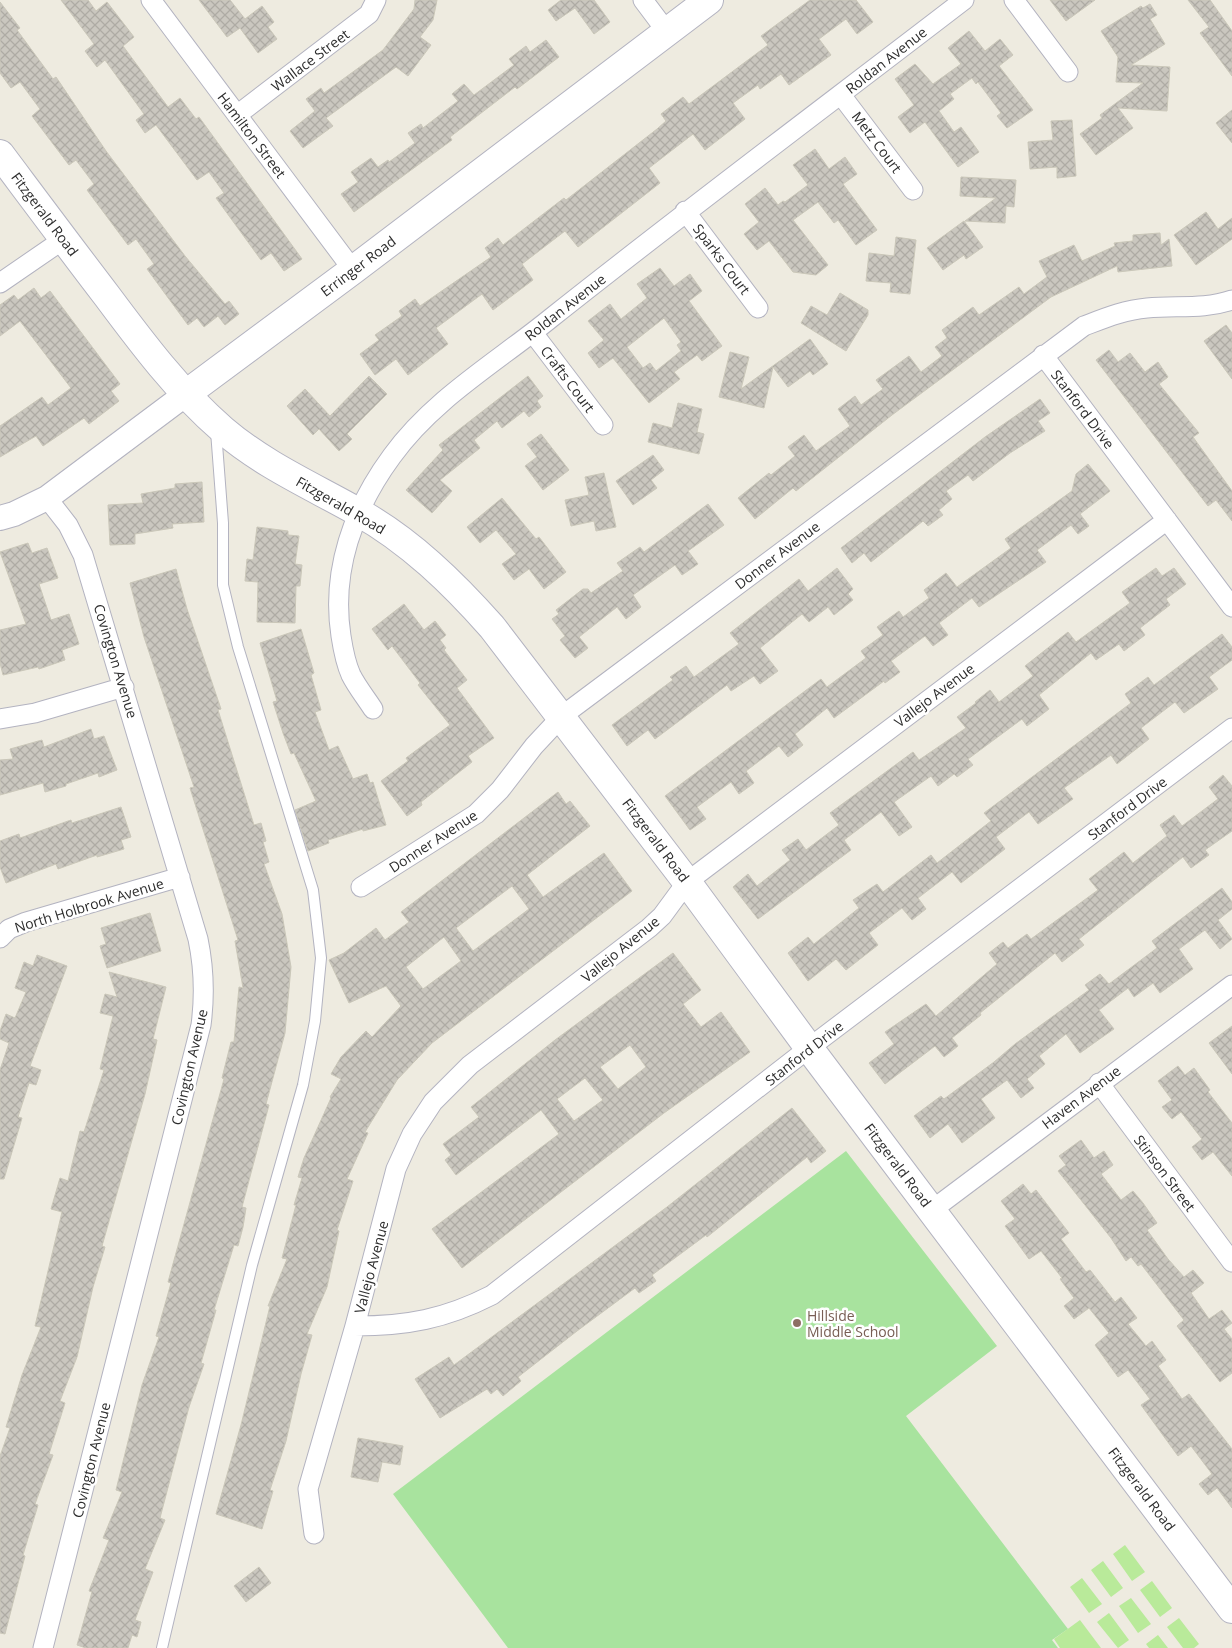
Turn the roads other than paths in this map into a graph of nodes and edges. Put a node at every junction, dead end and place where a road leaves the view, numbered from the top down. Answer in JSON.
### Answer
{"nodes":[{"id":1,"x":151,"y":0,"type":"edge"},
{"id":2,"x":376,"y":0,"type":"edge"},
{"id":3,"x":643,"y":0,"type":"edge"},
{"id":4,"x":709,"y":0,"type":"edge"},
{"id":5,"x":964,"y":0,"type":"edge"},
{"id":6,"x":1014,"y":0,"type":"edge"},
{"id":7,"x":667,"y":32,"type":"junction"},
{"id":8,"x":1068,"y":72,"type":"dead end"},
{"id":9,"x":841,"y":95,"type":"junction"},
{"id":10,"x":238,"y":115,"type":"junction"},
{"id":11,"x":0,"y":154,"type":"edge"},
{"id":12,"x":913,"y":190,"type":"dead end"},
{"id":13,"x":685,"y":211,"type":"junction"},
{"id":14,"x":64,"y":239,"type":"junction"},
{"id":15,"x":353,"y":270,"type":"junction"},
{"id":16,"x":0,"y":282,"type":"edge"},
{"id":17,"x":1232,"y":300,"type":"edge"},
{"id":18,"x":758,"y":308,"type":"dead end"},
{"id":19,"x":533,"y":333,"type":"junction"},
{"id":20,"x":1043,"y":355,"type":"junction"},
{"id":21,"x":186,"y":394,"type":"junction"},
{"id":22,"x":215,"y":422,"type":"junction"},
{"id":23,"x":603,"y":425,"type":"dead end"},
{"id":24,"x":47,"y":498,"type":"junction"},
{"id":25,"x":359,"y":512,"type":"junction"},
{"id":26,"x":0,"y":518,"type":"edge"},
{"id":27,"x":1167,"y":520,"type":"junction"},
{"id":28,"x":1232,"y":607,"type":"edge"},
{"id":29,"x":124,"y":687,"type":"junction"},
{"id":30,"x":373,"y":709,"type":"dead end"},
{"id":31,"x":562,"y":716,"type":"junction"},
{"id":32,"x":0,"y":719,"type":"edge"},
{"id":33,"x":1232,"y":728,"type":"edge"},
{"id":34,"x":180,"y":877,"type":"junction"},
{"id":35,"x":687,"y":882,"type":"junction"},
{"id":36,"x":361,"y":887,"type":"dead end"},
{"id":37,"x":0,"y":938,"type":"edge"},
{"id":38,"x":1232,"y":985,"type":"edge"},
{"id":39,"x":809,"y":1048,"type":"junction"},
{"id":40,"x":1099,"y":1083,"type":"junction"},
{"id":41,"x":932,"y":1210,"type":"junction"},
{"id":42,"x":1232,"y":1262,"type":"edge"},
{"id":43,"x":355,"y":1326,"type":"junction"},
{"id":44,"x":314,"y":1534,"type":"dead end"},
{"id":45,"x":1232,"y":1608,"type":"edge"},
{"id":46,"x":43,"y":1648,"type":"edge"},
{"id":47,"x":162,"y":1648,"type":"edge"}],
"edges":[{"from":1,"to":10,"type":"street","name":"Hamilton Street"},
{"from":2,"to":10,"type":"street","name":"Wallace Street"},
{"from":3,"to":7,"type":"street"},
{"from":4,"to":7,"type":"main road","name":"Erringer Road"},
{"from":5,"to":9,"type":"street","name":"Roldan Avenue"},
{"from":6,"to":8,"type":"street"},
{"from":7,"to":15,"type":"main road","name":"Erringer Road"},
{"from":9,"to":12,"type":"street","name":"Metz Court"},
{"from":9,"to":13,"type":"street","name":"Roldan Avenue"},
{"from":10,"to":15,"type":"street","name":"Hamilton Street"},
{"from":11,"to":14,"type":"main road","name":"Fitzgerald Road"},
{"from":13,"to":18,"type":"street","name":"Sparks Court"},
{"from":13,"to":19,"type":"street","name":"Roldan Avenue"},
{"from":14,"to":16,"type":"street"},
{"from":14,"to":21,"type":"main road","name":"Fitzgerald Road"},
{"from":15,"to":21,"type":"main road","name":"Erringer Road"},
{"from":17,"to":20,"type":"street","name":"Donner Avenue"},
{"from":19,"to":23,"type":"street","name":"Crafts Court"},
{"from":19,"to":25,"type":"street","name":"Roldan Avenue"},
{"from":20,"to":27,"type":"street","name":"Stanford Drive"},
{"from":20,"to":31,"type":"street","name":"Donner Avenue"},
{"from":21,"to":22,"type":"main road","name":"Fitzgerald Road"},
{"from":21,"to":24,"type":"street","name":"Erringer Road"},
{"from":22,"to":25,"type":"main road","name":"Fitzgerald Road"},
{"from":22,"to":47,"type":"lane"},
{"from":24,"to":26,"type":"street","name":"Erringer Road"},
{"from":24,"to":29,"type":"street","name":"Covington Avenue"},
{"from":25,"to":30,"type":"street","name":"Roldan Avenue"},
{"from":25,"to":31,"type":"main road","name":"Fitzgerald Road"},
{"from":27,"to":28,"type":"street","name":"Stanford Drive"},
{"from":27,"to":35,"type":"street","name":"Vallejo Avenue"},
{"from":29,"to":32,"type":"street"},
{"from":29,"to":34,"type":"street","name":"Covington Avenue"},
{"from":31,"to":35,"type":"main road","name":"Fitzgerald Road"},
{"from":31,"to":36,"type":"street","name":"Donner Avenue"},
{"from":33,"to":39,"type":"street","name":"Stanford Drive"},
{"from":34,"to":37,"type":"street","name":"North Holbrook Avenue"},
{"from":34,"to":46,"type":"street","name":"Covington Avenue"},
{"from":35,"to":39,"type":"main road","name":"Fitzgerald Road"},
{"from":35,"to":43,"type":"street","name":"Vallejo Avenue"},
{"from":38,"to":40,"type":"street","name":"Haven Avenue"},
{"from":39,"to":41,"type":"main road","name":"Fitzgerald Road"},
{"from":39,"to":43,"type":"street","name":"Stanford Drive"},
{"from":40,"to":41,"type":"street","name":"Haven Avenue"},
{"from":40,"to":42,"type":"street","name":"Stinson Street"},
{"from":41,"to":45,"type":"main road","name":"Fitzgerald Road"},
{"from":43,"to":44,"type":"street","name":"Vallejo Avenue"}]}
